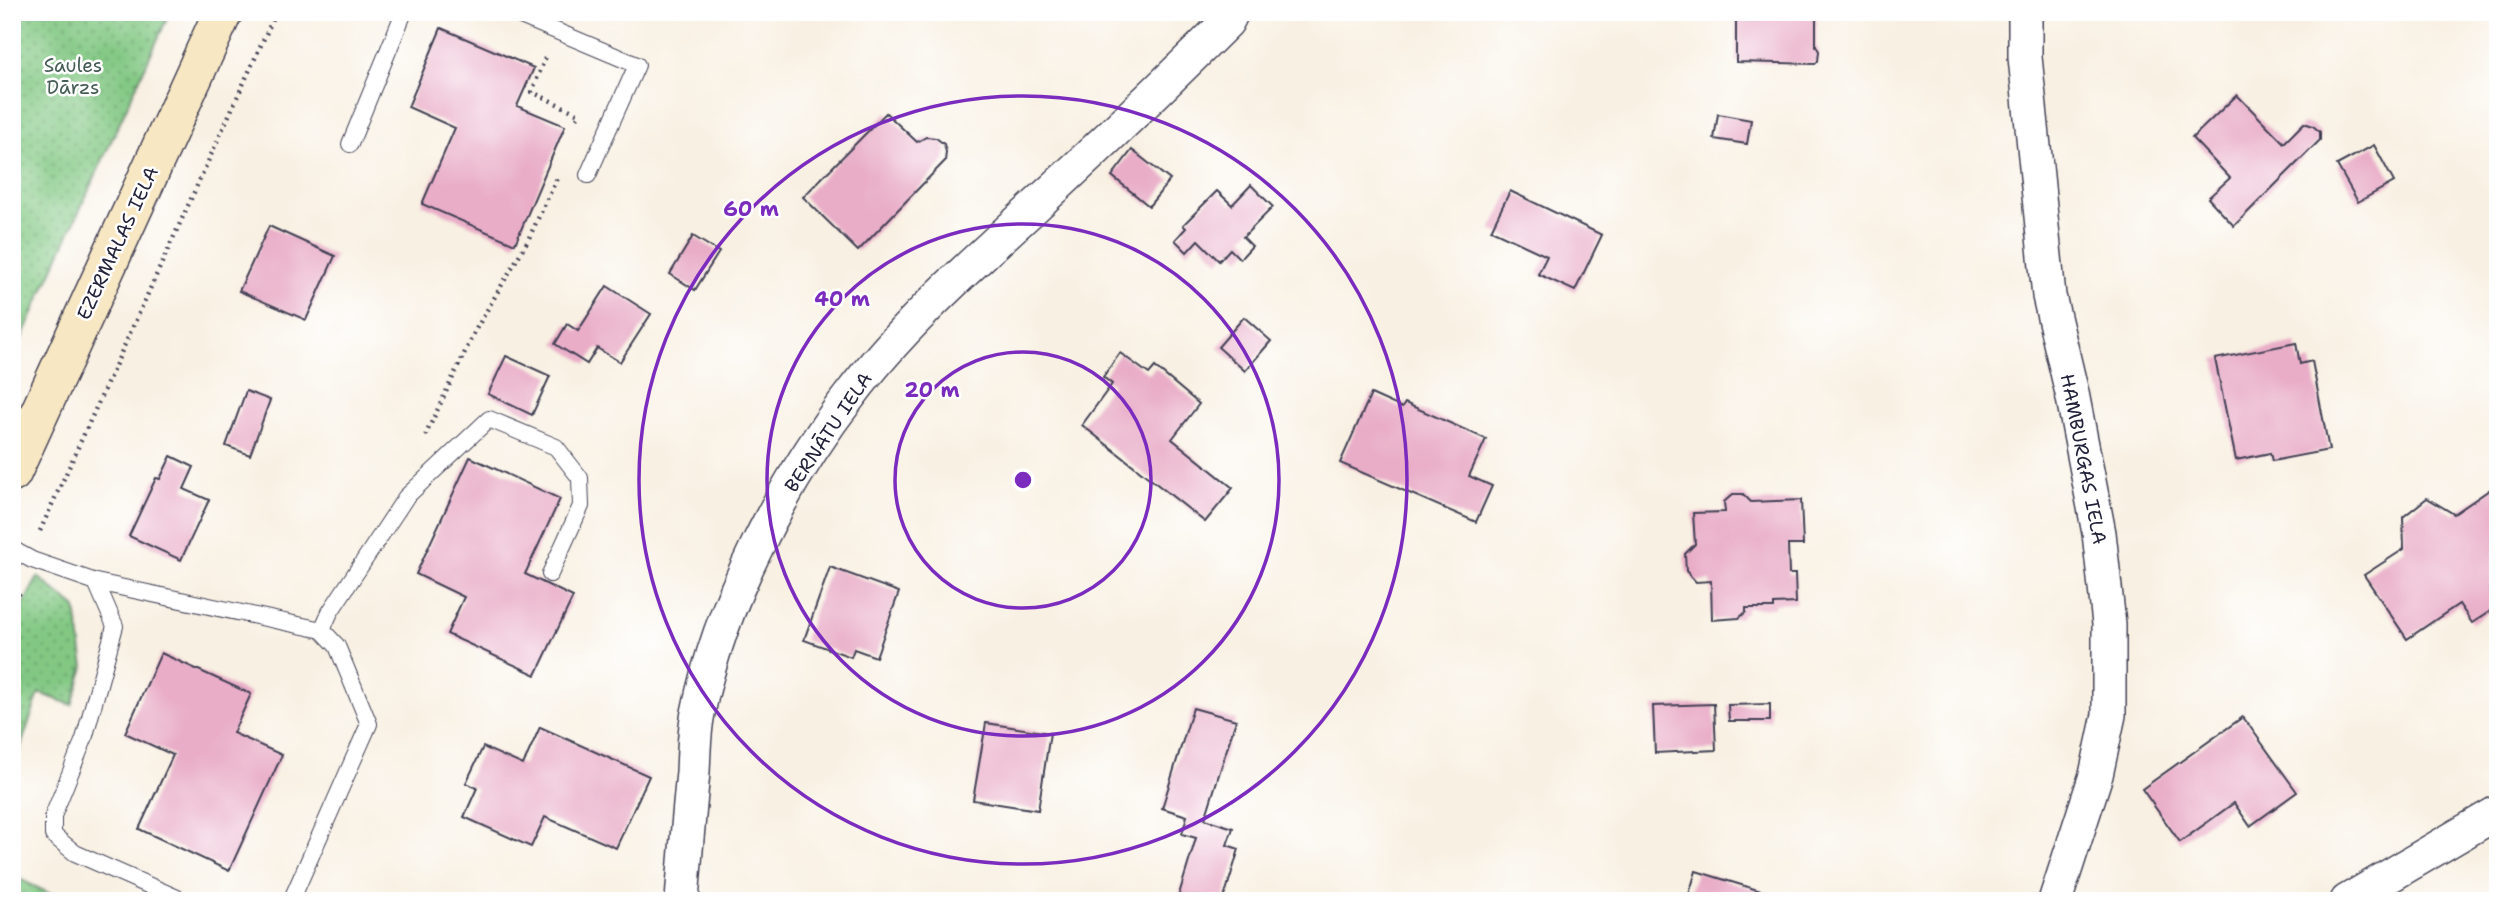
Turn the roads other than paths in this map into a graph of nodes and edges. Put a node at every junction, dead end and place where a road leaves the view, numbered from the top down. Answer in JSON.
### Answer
{"nodes":[{"id":1,"x":223,"y":12,"type":"edge"},
{"id":2,"x":404,"y":12,"type":"edge"},
{"id":3,"x":511,"y":12,"type":"edge"},
{"id":4,"x":1232,"y":12,"type":"edge"},
{"id":5,"x":2025,"y":12,"type":"edge"},
{"id":6,"x":350,"y":144,"type":"dead end"},
{"id":7,"x":588,"y":175,"type":"dead end"},
{"id":8,"x":12,"y":473,"type":"edge"},
{"id":9,"x":12,"y":549,"type":"edge"},
{"id":10,"x":550,"y":573,"type":"dead end"},
{"id":11,"x":96,"y":582,"type":"junction"},
{"id":12,"x":322,"y":630,"type":"junction"},
{"id":13,"x":2498,"y":812,"type":"edge"},
{"id":14,"x":184,"y":901,"type":"edge"},
{"id":15,"x":291,"y":901,"type":"edge"},
{"id":16,"x":682,"y":901,"type":"edge"},
{"id":17,"x":2055,"y":901,"type":"edge"},
{"id":18,"x":2347,"y":901,"type":"edge"}],
"edges":[{"from":1,"to":8,"type":"street","name":"EZERMALAS IELA"},
{"from":2,"to":6,"type":"lane"},
{"from":3,"to":7,"type":"lane"},
{"from":4,"to":16,"type":"street","name":"BERNĀTU IELA"},
{"from":5,"to":17,"type":"street","name":"HAMBURGAS IELA"},
{"from":9,"to":11,"type":"lane"},
{"from":10,"to":12,"type":"lane"},
{"from":11,"to":12,"type":"lane"},
{"from":11,"to":14,"type":"lane"},
{"from":12,"to":15,"type":"lane"},
{"from":13,"to":18,"type":"street"}]}
